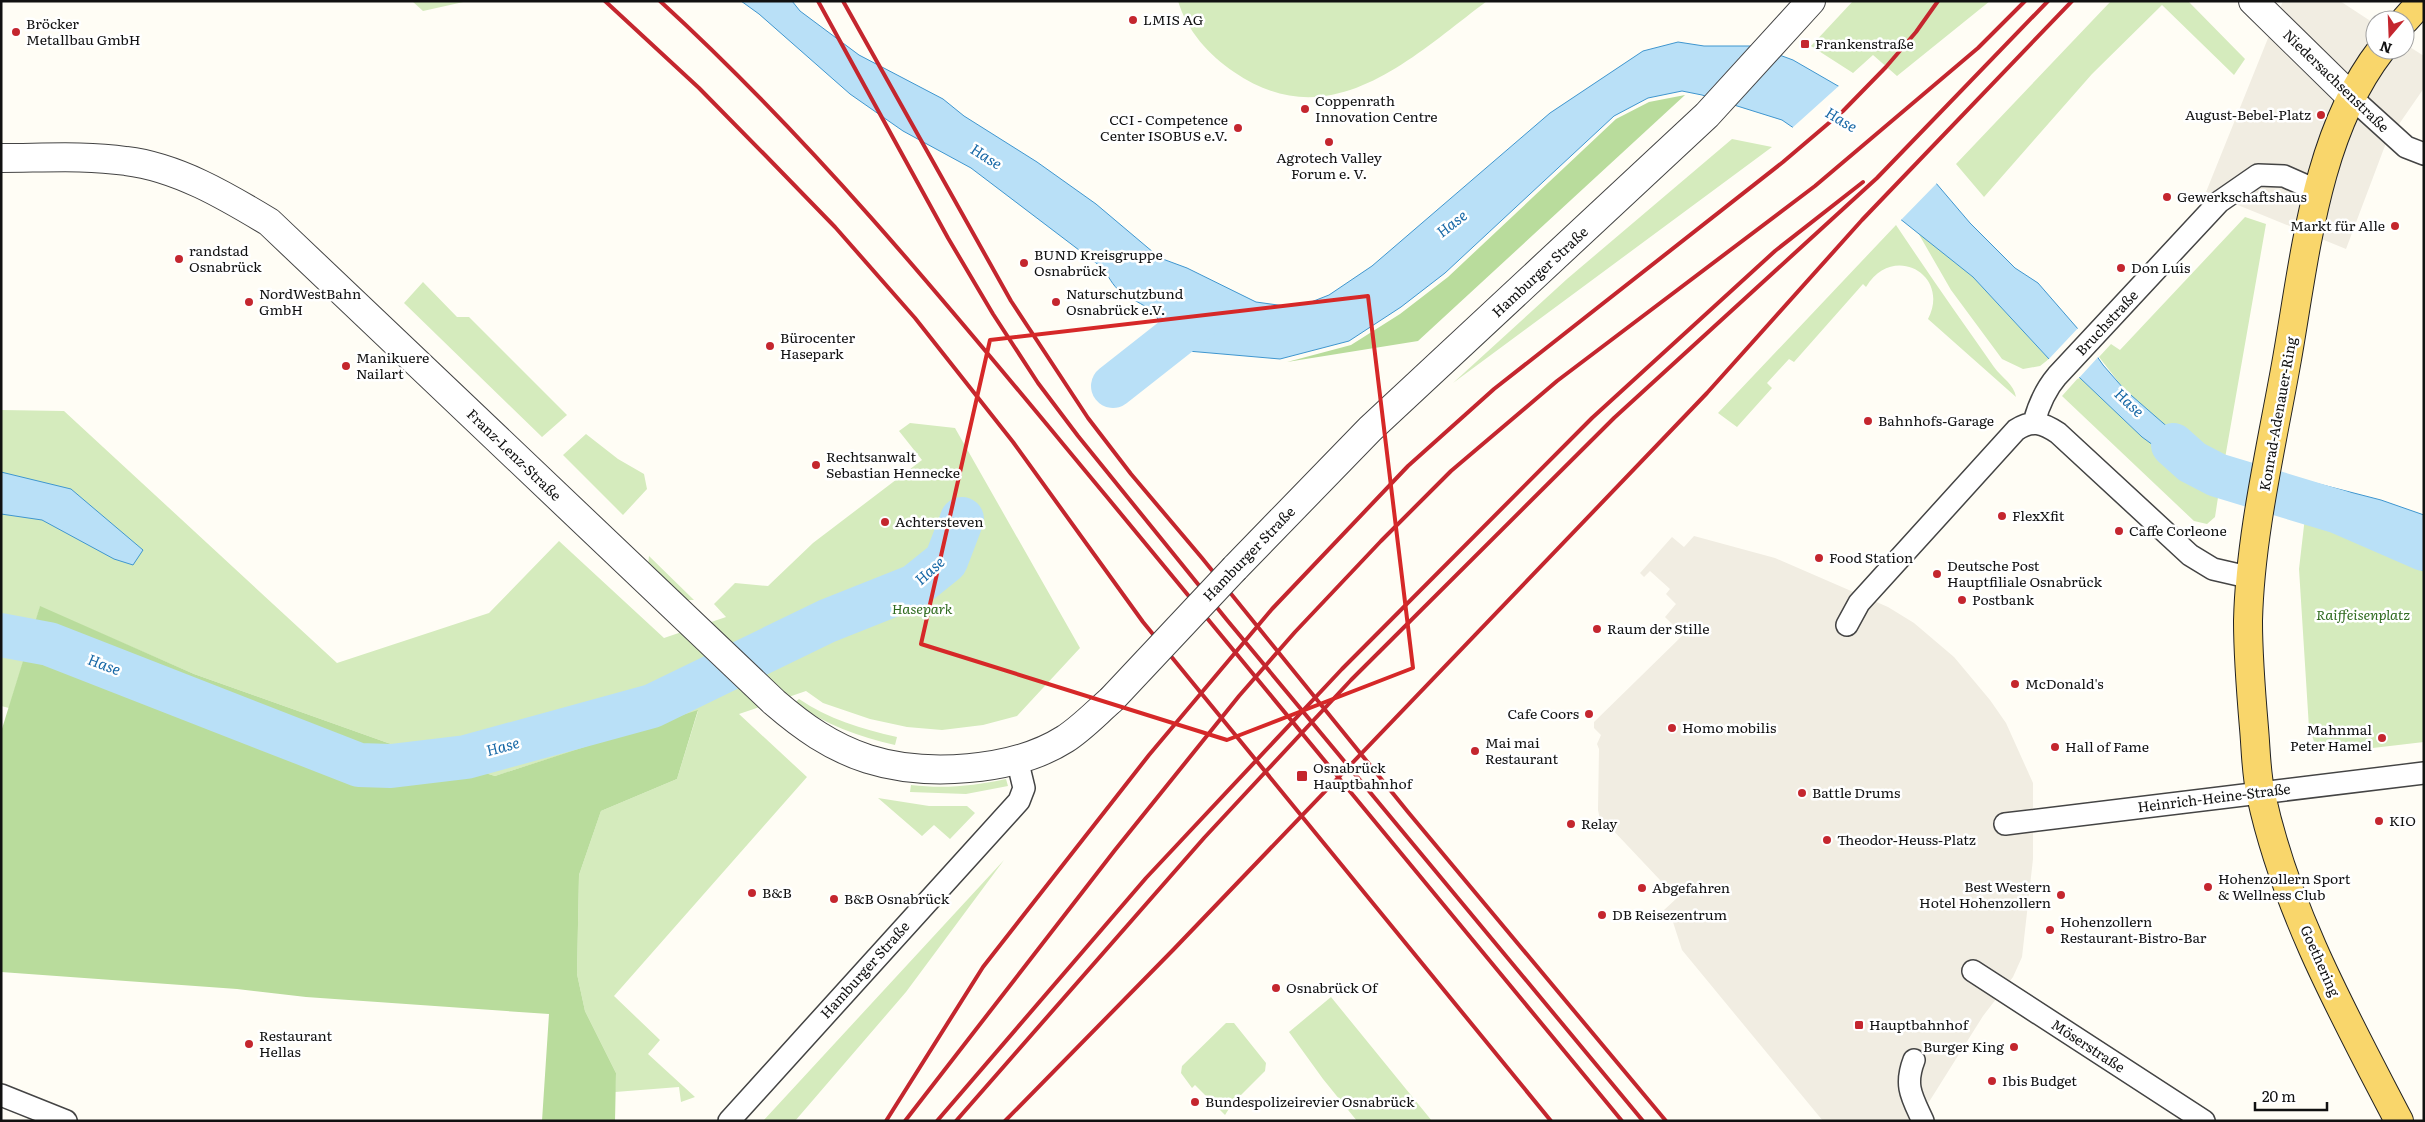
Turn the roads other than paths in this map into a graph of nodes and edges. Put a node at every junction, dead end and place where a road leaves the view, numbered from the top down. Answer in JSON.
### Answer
{"nodes":[{"id":1,"x":1811,"y":1,"type":"edge"},
{"id":2,"x":2253,"y":1,"type":"edge"},
{"id":3,"x":2375,"y":60,"type":"edge"},
{"id":4,"x":2352,"y":98,"type":"junction"},
{"id":5,"x":2424,"y":154,"type":"edge"},
{"id":6,"x":1,"y":158,"type":"edge"},
{"id":7,"x":2318,"y":191,"type":"junction"},
{"id":8,"x":2025,"y":426,"type":"junction"},
{"id":9,"x":2252,"y":578,"type":"junction"},
{"id":10,"x":1847,"y":625,"type":"dead end"},
{"id":11,"x":1017,"y":759,"type":"junction"},
{"id":12,"x":2424,"y":774,"type":"edge"},
{"id":13,"x":2260,"y":792,"type":"junction"},
{"id":14,"x":2005,"y":824,"type":"dead end"},
{"id":15,"x":1973,"y":971,"type":"dead end"},
{"id":16,"x":1914,"y":1060,"type":"dead end"},
{"id":17,"x":1,"y":1095,"type":"edge"},
{"id":18,"x":66,"y":1121,"type":"edge"},
{"id":19,"x":729,"y":1121,"type":"edge"},
{"id":20,"x":1923,"y":1121,"type":"edge"},
{"id":21,"x":2204,"y":1121,"type":"edge"},
{"id":22,"x":2399,"y":1121,"type":"edge"}],
"edges":[{"from":1,"to":11,"type":"street","name":"Hamburger Straße","bridge":true},
{"from":2,"to":4,"type":"street","name":"Niedersachsenstraße"},
{"from":3,"to":4,"type":"main road","name":"Konrad-Adenauer-Ring"},
{"from":4,"to":5,"type":"street","name":"Niedersachsenstraße"},
{"from":4,"to":7,"type":"main road","name":"Konrad-Adenauer-Ring"},
{"from":6,"to":11,"type":"street","name":"Franz-Lenz-Straße"},
{"from":7,"to":8,"type":"street","name":"Bruchstraße"},
{"from":7,"to":9,"type":"main road","name":"Konrad-Adenauer-Ring"},
{"from":8,"to":9,"type":"street"},
{"from":8,"to":10,"type":"street","name":"Bruchstraße"},
{"from":9,"to":13,"type":"main road","name":"Konrad-Adenauer-Ring"},
{"from":11,"to":19,"type":"street","name":"Hamburger Straße"},
{"from":12,"to":13,"type":"street","name":"Heinrich-Heine-Straße"},
{"from":13,"to":14,"type":"street","name":"Heinrich-Heine-Straße"},
{"from":13,"to":22,"type":"main road","name":"Goethering"},
{"from":15,"to":21,"type":"street","name":"Möserstraße"},
{"from":16,"to":20,"type":"street"},
{"from":17,"to":18,"type":"street"}]}
